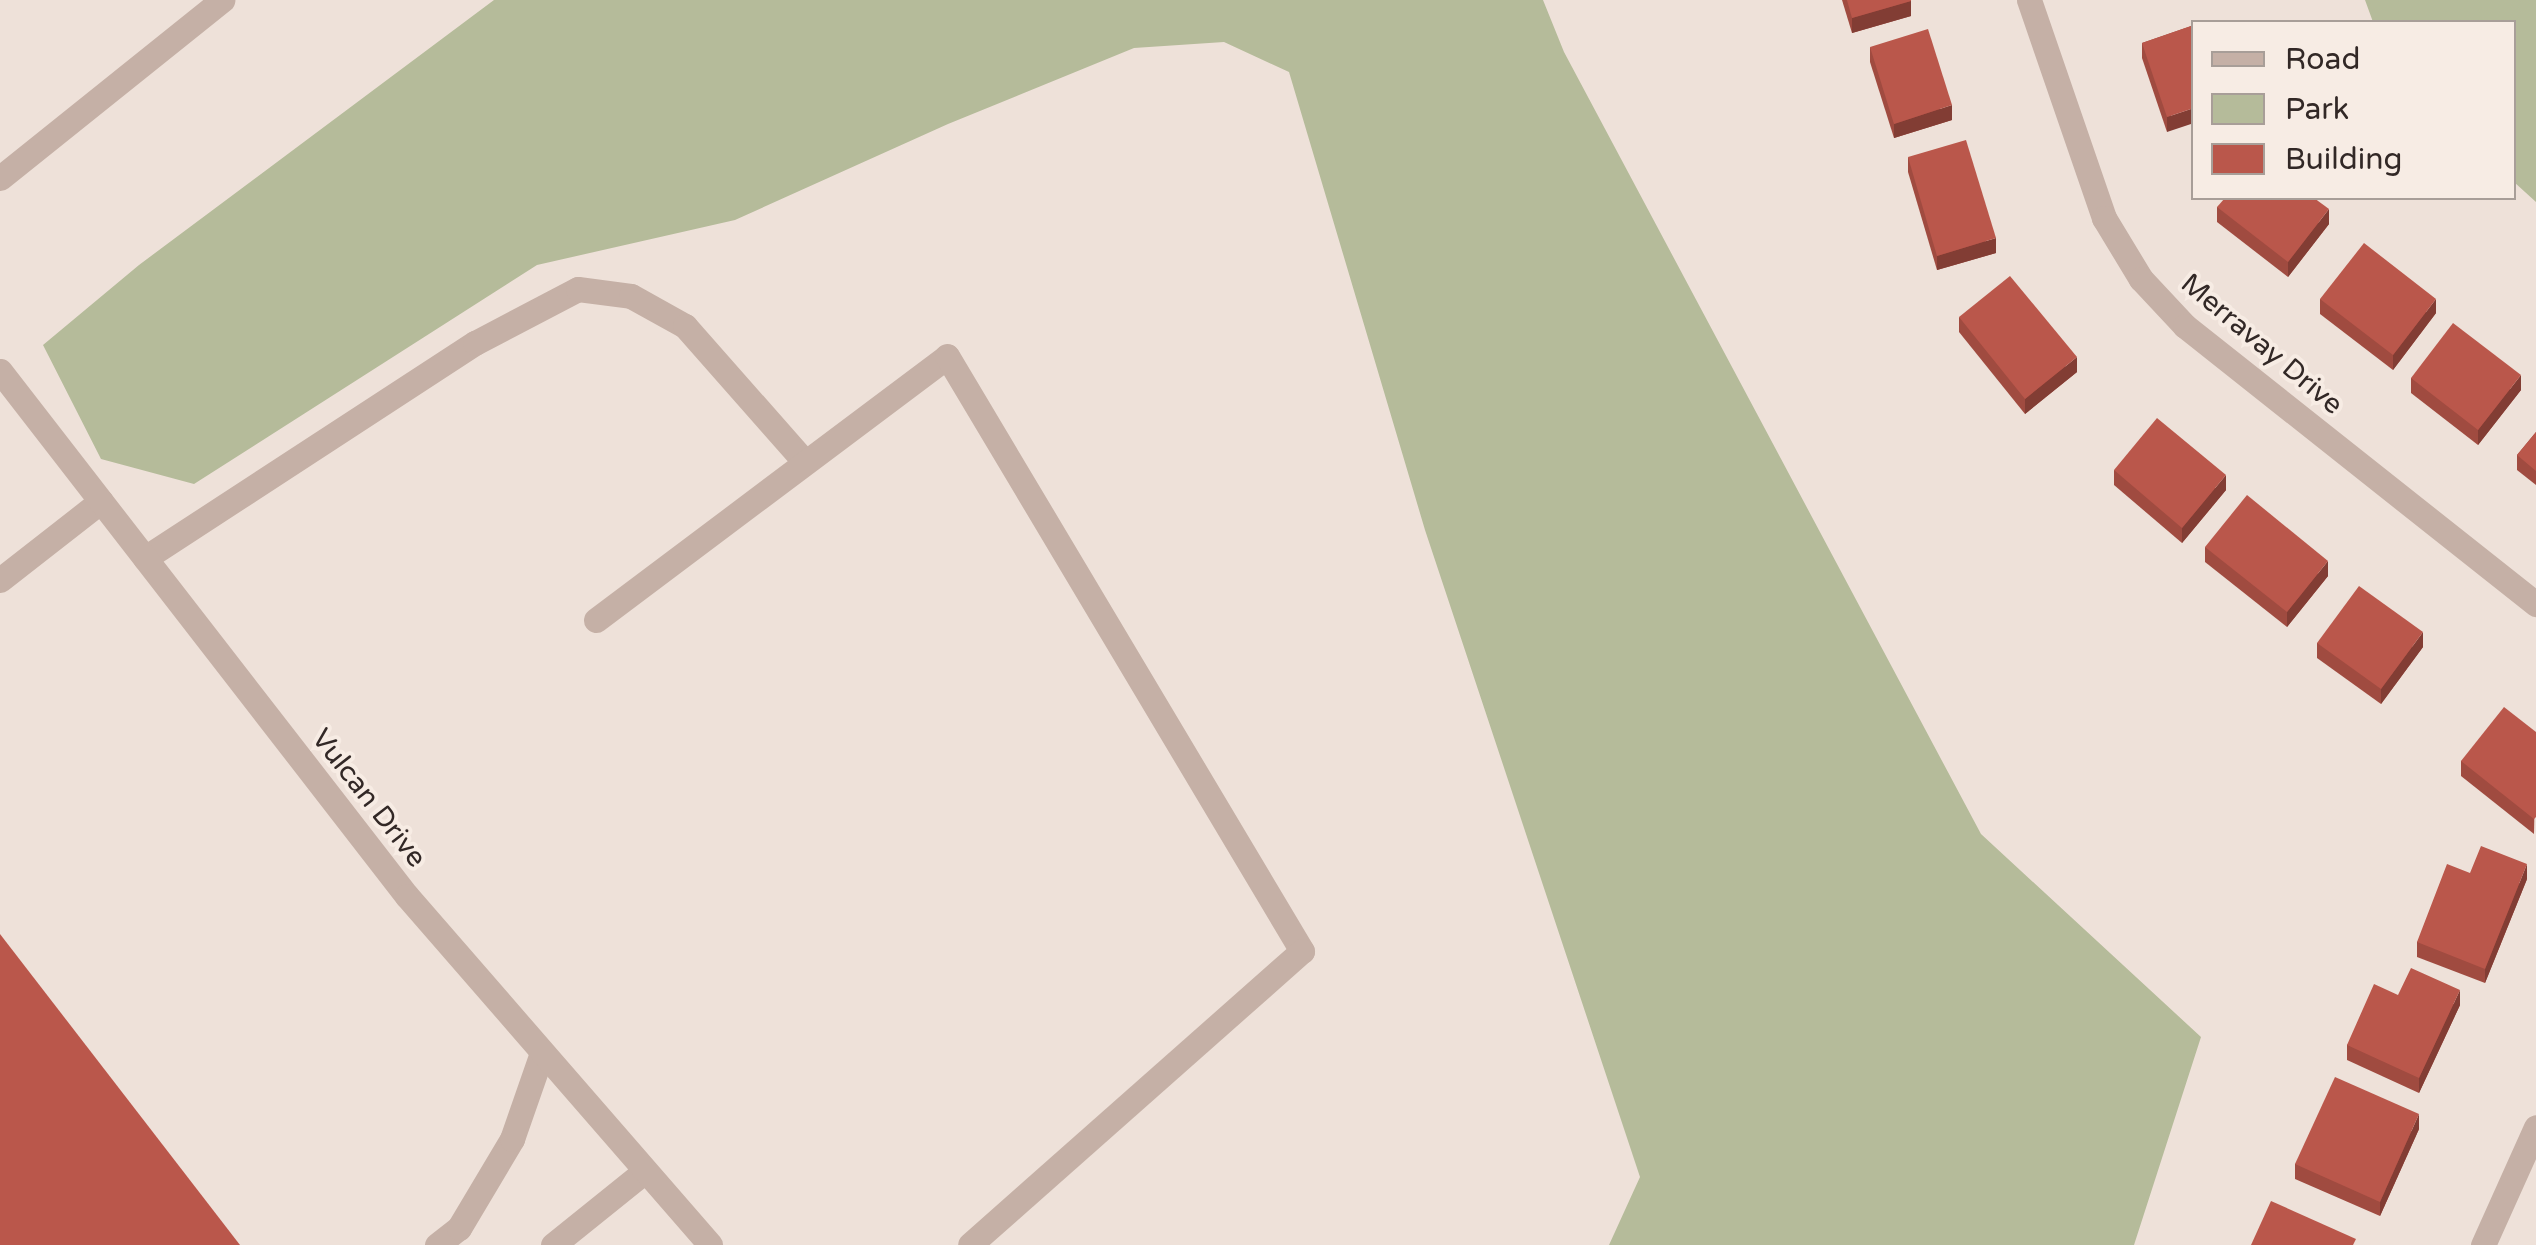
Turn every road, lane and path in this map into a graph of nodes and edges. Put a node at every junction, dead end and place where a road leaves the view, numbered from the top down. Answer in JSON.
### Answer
{"nodes":[{"id":1,"x":222,"y":0,"type":"edge"},
{"id":2,"x":2029,"y":0,"type":"edge"},
{"id":3,"x":0,"y":178,"type":"edge"},
{"id":4,"x":0,"y":371,"type":"edge"},
{"id":5,"x":806,"y":462,"type":"junction"},
{"id":6,"x":101,"y":501,"type":"junction"},
{"id":7,"x":145,"y":558,"type":"junction"},
{"id":8,"x":0,"y":580,"type":"edge"},
{"id":9,"x":2536,"y":604,"type":"edge"},
{"id":10,"x":596,"y":620,"type":"dead end"},
{"id":11,"x":542,"y":1053,"type":"junction"},
{"id":12,"x":2536,"y":1126,"type":"edge"},
{"id":13,"x":645,"y":1171,"type":"junction"},
{"id":14,"x":437,"y":1245,"type":"edge"},
{"id":15,"x":553,"y":1245,"type":"edge"},
{"id":16,"x":710,"y":1245,"type":"edge"},
{"id":17,"x":970,"y":1245,"type":"edge"},
{"id":18,"x":2483,"y":1245,"type":"edge"}],
"edges":[{"from":1,"to":3,"type":"street"},
{"from":2,"to":9,"type":"street","name":"Merravay Drive"},
{"from":4,"to":6,"type":"street","name":"Vulcan Drive"},
{"from":5,"to":7,"type":"street"},
{"from":5,"to":10,"type":"street"},
{"from":5,"to":17,"type":"street"},
{"from":6,"to":7,"type":"street","name":"Vulcan Drive"},
{"from":6,"to":8,"type":"street"},
{"from":7,"to":11,"type":"street","name":"Vulcan Drive"},
{"from":11,"to":13,"type":"street","name":"Vulcan Drive"},
{"from":11,"to":14,"type":"street"},
{"from":12,"to":18,"type":"street"},
{"from":13,"to":15,"type":"street"},
{"from":13,"to":16,"type":"street","name":"Vulcan Drive"}]}
